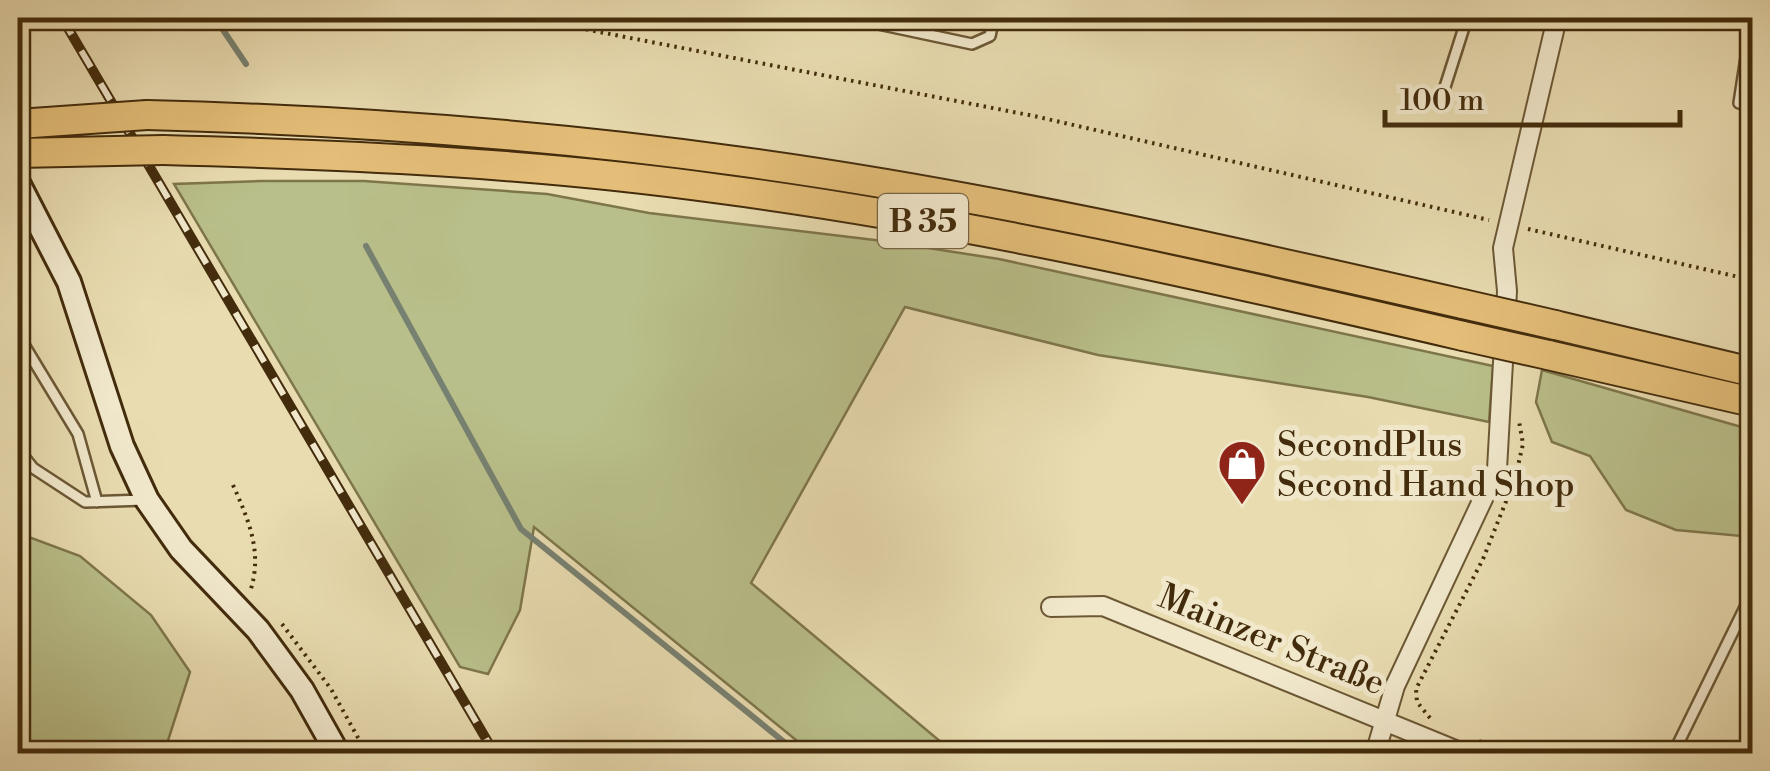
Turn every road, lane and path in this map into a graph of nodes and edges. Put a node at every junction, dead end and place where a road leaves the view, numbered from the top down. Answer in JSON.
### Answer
{"nodes":[{"id":1,"x":526,"y":18,"type":"edge"},
{"id":2,"x":850,"y":18,"type":"edge"},
{"id":3,"x":994,"y":18,"type":"edge"},
{"id":4,"x":1467,"y":18,"type":"edge"},
{"id":5,"x":1558,"y":18,"type":"edge"},
{"id":6,"x":1752,"y":18,"type":"edge"},
{"id":7,"x":1444,"y":90,"type":"dead end"},
{"id":8,"x":1752,"y":106,"type":"edge"},
{"id":9,"x":18,"y":111,"type":"edge"},
{"id":10,"x":148,"y":114,"type":"junction"},
{"id":11,"x":18,"y":124,"type":"edge"},
{"id":12,"x":92,"y":151,"type":"junction"},
{"id":13,"x":18,"y":153,"type":"edge"},
{"id":14,"x":18,"y":167,"type":"edge"},
{"id":15,"x":18,"y":182,"type":"edge"},
{"id":16,"x":1509,"y":224,"type":"junction"},
{"id":17,"x":1752,"y":280,"type":"edge"},
{"id":18,"x":18,"y":334,"type":"edge"},
{"id":19,"x":1752,"y":372,"type":"edge"},
{"id":20,"x":1752,"y":402,"type":"edge"},
{"id":21,"x":1501,"y":406,"type":"junction"},
{"id":22,"x":18,"y":449,"type":"edge"},
{"id":23,"x":233,"y":485,"type":"dead end"},
{"id":24,"x":147,"y":500,"type":"junction"},
{"id":25,"x":97,"y":502,"type":"junction"},
{"id":26,"x":239,"y":579,"type":"dead end"},
{"id":27,"x":1752,"y":593,"type":"edge"},
{"id":28,"x":246,"y":600,"type":"junction"},
{"id":29,"x":1051,"y":608,"type":"dead end"},
{"id":30,"x":277,"y":619,"type":"dead end"},
{"id":31,"x":1382,"y":718,"type":"junction"},
{"id":32,"x":1441,"y":723,"type":"dead end"},
{"id":33,"x":1469,"y":746,"type":"edge"},
{"id":34,"x":338,"y":754,"type":"edge"},
{"id":35,"x":367,"y":754,"type":"edge"},
{"id":36,"x":1374,"y":754,"type":"edge"},
{"id":37,"x":1506,"y":754,"type":"edge"},
{"id":38,"x":1673,"y":754,"type":"edge"}],
"edges":[{"from":1,"to":16,"type":"path"},
{"from":2,"to":3,"type":"lane"},
{"from":4,"to":7,"type":"lane"},
{"from":5,"to":16,"type":"street"},
{"from":6,"to":8,"type":"lane"},
{"from":9,"to":10,"type":"highway","bridge":true},
{"from":10,"to":11,"type":"highway","bridge":true},
{"from":10,"to":19,"type":"highway","number":"B 35","bridge":true},
{"from":12,"to":13,"type":"highway","number":"B 35","bridge":true},
{"from":12,"to":14,"type":"highway","bridge":true},
{"from":12,"to":20,"type":"highway","number":"B 35","bridge":true},
{"from":15,"to":24,"type":"main road"},
{"from":16,"to":17,"type":"path"},
{"from":16,"to":21,"type":"street"},
{"from":18,"to":25,"type":"lane"},
{"from":21,"to":31,"type":"street"},
{"from":21,"to":32,"type":"path"},
{"from":22,"to":25,"type":"lane"},
{"from":23,"to":28,"type":"path"},
{"from":24,"to":25,"type":"lane"},
{"from":24,"to":28,"type":"main road"},
{"from":26,"to":28,"type":"path"},
{"from":27,"to":38,"type":"lane"},
{"from":28,"to":34,"type":"main road"},
{"from":29,"to":31,"type":"street","name":"Mainzer Straße"},
{"from":30,"to":35,"type":"path"},
{"from":31,"to":33,"type":"street","name":"Mainzer Straße"},
{"from":31,"to":36,"type":"street"},
{"from":33,"to":37,"type":"path"}]}
